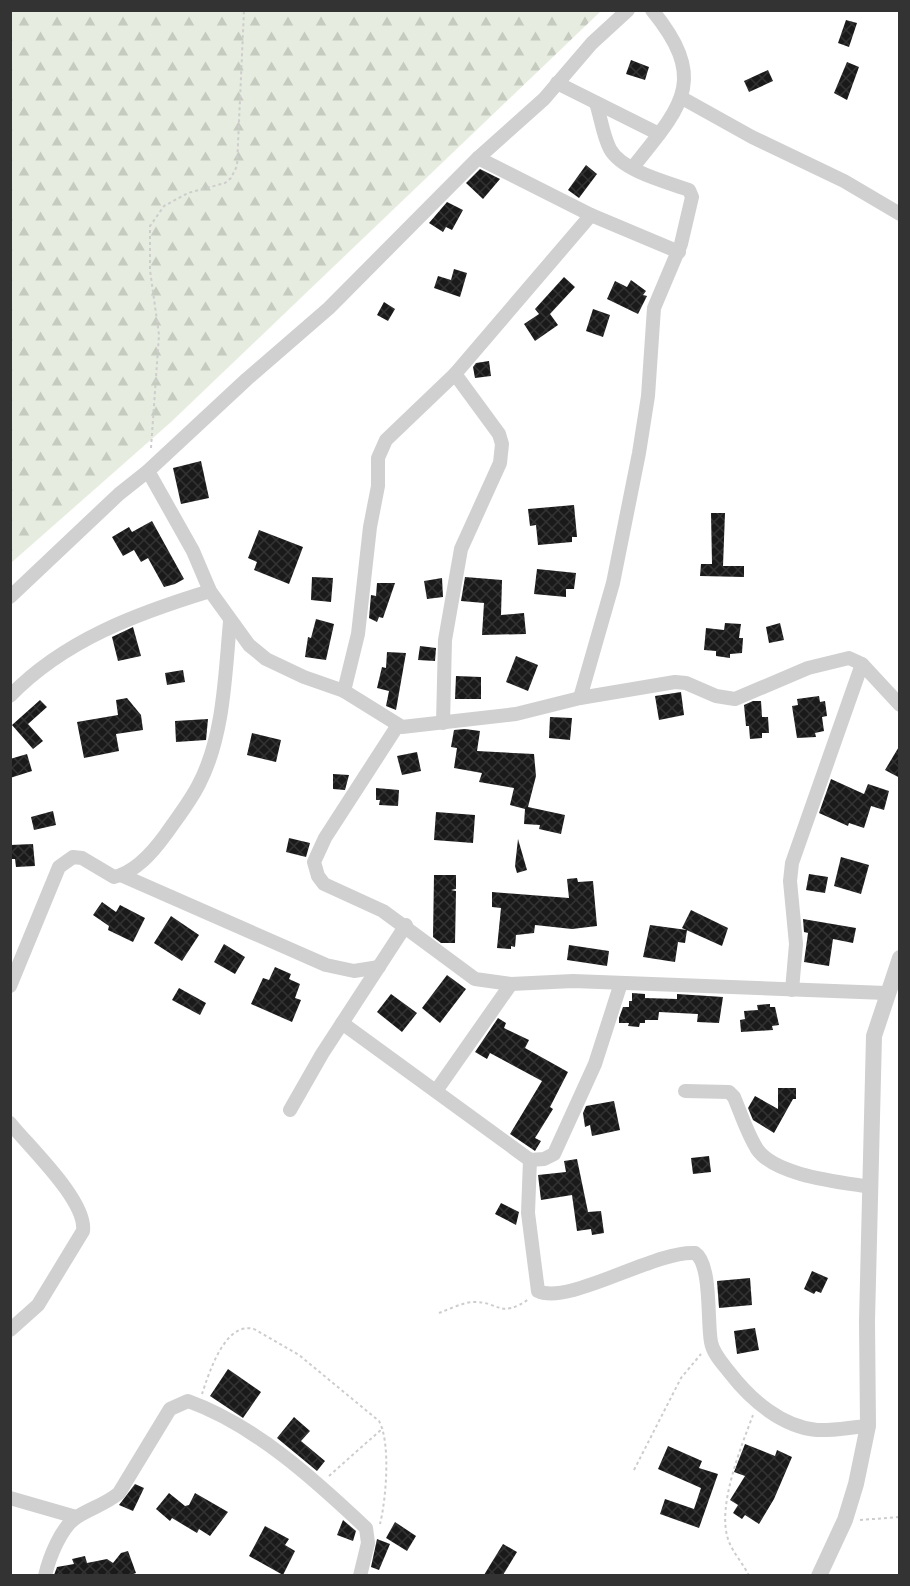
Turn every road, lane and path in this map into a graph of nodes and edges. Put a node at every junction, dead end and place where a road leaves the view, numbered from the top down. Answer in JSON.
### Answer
{"nodes":[{"id":1,"x":244,"y":10,"type":"edge"},
{"id":2,"x":628,"y":10,"type":"edge"},
{"id":3,"x":652,"y":10,"type":"edge"},
{"id":4,"x":558,"y":82,"type":"junction"},
{"id":5,"x":682,"y":98,"type":"junction"},
{"id":6,"x":596,"y":103,"type":"junction"},
{"id":7,"x":659,"y":134,"type":"junction"},
{"id":8,"x":478,"y":158,"type":"junction"},
{"id":9,"x":633,"y":167,"type":"junction"},
{"id":10,"x":900,"y":214,"type":"edge"},
{"id":11,"x":591,"y":215,"type":"junction"},
{"id":12,"x":678,"y":252,"type":"junction"},
{"id":13,"x":455,"y":374,"type":"junction"},
{"id":14,"x":148,"y":471,"type":"junction"},
{"id":15,"x":210,"y":591,"type":"junction"},
{"id":16,"x":10,"y":597,"type":"edge"},
{"id":17,"x":230,"y":622,"type":"junction"},
{"id":18,"x":862,"y":664,"type":"junction"},
{"id":19,"x":344,"y":691,"type":"junction"},
{"id":20,"x":10,"y":696,"type":"edge"},
{"id":21,"x":579,"y":698,"type":"junction"},
{"id":22,"x":900,"y":705,"type":"edge"},
{"id":23,"x":443,"y":723,"type":"junction"},
{"id":24,"x":398,"y":725,"type":"junction"},
{"id":25,"x":121,"y":875,"type":"junction"},
{"id":26,"x":406,"y":925,"type":"junction"},
{"id":27,"x":900,"y":958,"type":"edge"},
{"id":28,"x":379,"y":967,"type":"junction"},
{"id":29,"x":621,"y":983,"type":"junction"},
{"id":30,"x":511,"y":984,"type":"junction"},
{"id":31,"x":10,"y":986,"type":"edge"},
{"id":32,"x":792,"y":990,"type":"junction"},
{"id":33,"x":886,"y":993,"type":"junction"},
{"id":34,"x":342,"y":1023,"type":"junction"},
{"id":35,"x":436,"y":1091,"type":"junction"},
{"id":36,"x":685,"y":1091,"type":"dead end"},
{"id":37,"x":290,"y":1110,"type":"dead end"},
{"id":38,"x":10,"y":1123,"type":"edge"},
{"id":39,"x":530,"y":1160,"type":"junction"},
{"id":40,"x":871,"y":1187,"type":"junction"},
{"id":41,"x":538,"y":1292,"type":"junction"},
{"id":42,"x":439,"y":1313,"type":"dead end"},
{"id":43,"x":10,"y":1330,"type":"edge"},
{"id":44,"x":711,"y":1342,"type":"junction"},
{"id":45,"x":758,"y":1403,"type":"junction"},
{"id":46,"x":198,"y":1405,"type":"junction"},
{"id":47,"x":868,"y":1426,"type":"junction"},
{"id":48,"x":383,"y":1428,"type":"junction"},
{"id":49,"x":634,"y":1470,"type":"dead end"},
{"id":50,"x":320,"y":1485,"type":"junction"},
{"id":51,"x":10,"y":1498,"type":"edge"},
{"id":52,"x":76,"y":1517,"type":"junction"},
{"id":53,"x":900,"y":1517,"type":"edge"},
{"id":54,"x":845,"y":1520,"type":"junction"},
{"id":55,"x":368,"y":1543,"type":"junction"},
{"id":56,"x":45,"y":1575,"type":"edge"},
{"id":57,"x":360,"y":1575,"type":"edge"},
{"id":58,"x":749,"y":1575,"type":"edge"},
{"id":59,"x":819,"y":1575,"type":"edge"}],
"edges":[{"from":1,"to":14,"type":"path"},
{"from":2,"to":4,"type":"street"},
{"from":3,"to":5,"type":"street"},
{"from":4,"to":6,"type":"street"},
{"from":4,"to":8,"type":"street"},
{"from":5,"to":7,"type":"street"},
{"from":5,"to":10,"type":"street"},
{"from":6,"to":7,"type":"street"},
{"from":6,"to":9,"type":"street"},
{"from":7,"to":9,"type":"street"},
{"from":8,"to":11,"type":"street"},
{"from":8,"to":14,"type":"street"},
{"from":9,"to":12,"type":"street"},
{"from":11,"to":12,"type":"street"},
{"from":11,"to":13,"type":"street"},
{"from":12,"to":21,"type":"street"},
{"from":13,"to":19,"type":"street"},
{"from":13,"to":23,"type":"street"},
{"from":14,"to":15,"type":"street"},
{"from":14,"to":16,"type":"street"},
{"from":15,"to":17,"type":"street"},
{"from":15,"to":20,"type":"street"},
{"from":17,"to":19,"type":"street"},
{"from":17,"to":25,"type":"street"},
{"from":18,"to":21,"type":"street"},
{"from":18,"to":22,"type":"street"},
{"from":18,"to":32,"type":"street"},
{"from":19,"to":24,"type":"street"},
{"from":21,"to":23,"type":"street"},
{"from":23,"to":24,"type":"street"},
{"from":24,"to":26,"type":"street"},
{"from":25,"to":28,"type":"street"},
{"from":25,"to":31,"type":"street"},
{"from":26,"to":28,"type":"street"},
{"from":26,"to":30,"type":"street"},
{"from":27,"to":33,"type":"street"},
{"from":28,"to":34,"type":"street"},
{"from":29,"to":30,"type":"street"},
{"from":29,"to":32,"type":"street"},
{"from":29,"to":39,"type":"street"},
{"from":30,"to":35,"type":"street"},
{"from":32,"to":33,"type":"street"},
{"from":33,"to":40,"type":"street"},
{"from":34,"to":35,"type":"street"},
{"from":34,"to":37,"type":"street"},
{"from":35,"to":39,"type":"street"},
{"from":36,"to":40,"type":"street"},
{"from":38,"to":43,"type":"street"},
{"from":39,"to":41,"type":"street"},
{"from":40,"to":47,"type":"street"},
{"from":41,"to":42,"type":"path"},
{"from":41,"to":44,"type":"street"},
{"from":44,"to":45,"type":"street"},
{"from":44,"to":49,"type":"path"},
{"from":45,"to":47,"type":"street"},
{"from":45,"to":58,"type":"path"},
{"from":46,"to":48,"type":"path"},
{"from":46,"to":50,"type":"street"},
{"from":46,"to":52,"type":"street"},
{"from":47,"to":54,"type":"street"},
{"from":48,"to":50,"type":"path"},
{"from":48,"to":55,"type":"path"},
{"from":50,"to":55,"type":"street"},
{"from":51,"to":52,"type":"street"},
{"from":52,"to":56,"type":"street"},
{"from":53,"to":54,"type":"path"},
{"from":54,"to":59,"type":"street"},
{"from":55,"to":57,"type":"street"}]}
